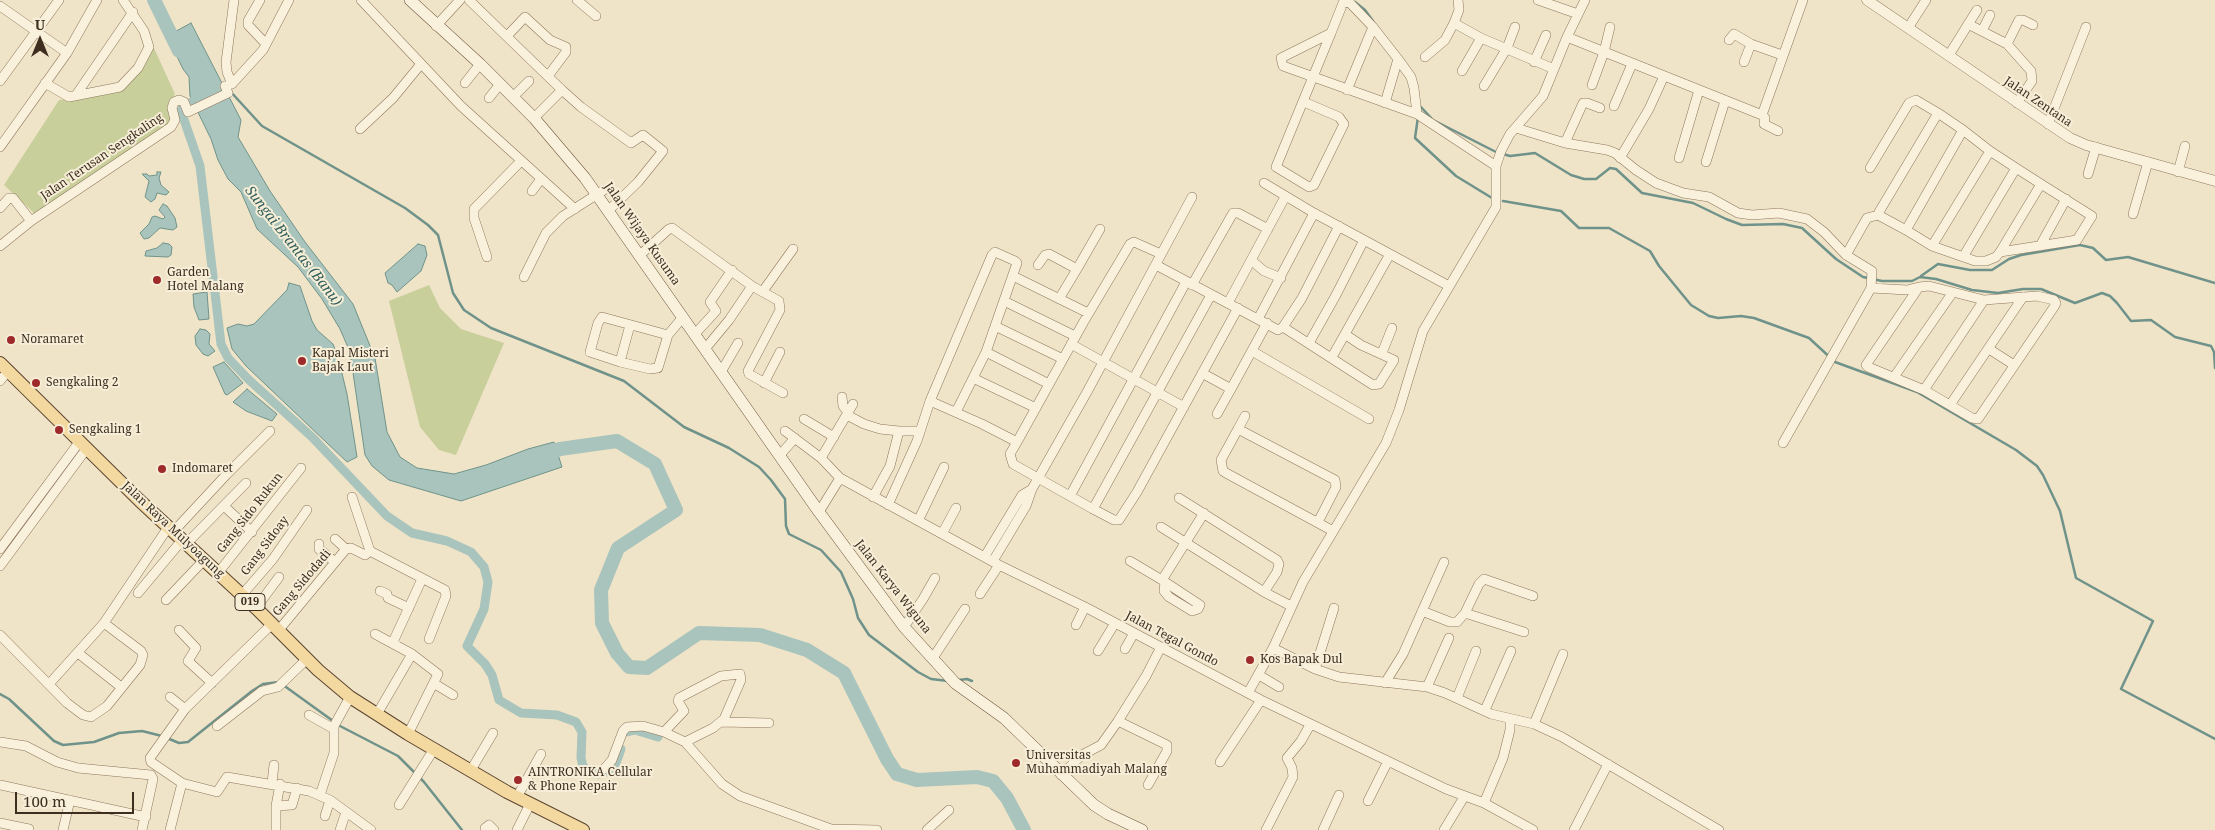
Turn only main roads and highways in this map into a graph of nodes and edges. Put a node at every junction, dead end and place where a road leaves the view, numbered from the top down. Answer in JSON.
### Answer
{"nodes":[{"id":1,"x":410,"y":0,"type":"edge"},
{"id":2,"x":4,"y":367,"type":"edge"},
{"id":3,"x":819,"y":512,"type":"joint"},
{"id":4,"x":582,"y":830,"type":"edge"},
{"id":5,"x":1142,"y":830,"type":"edge"}],
"edges":[{"from":1,"to":3,"type":"main road","name":"Jalan Wijaya Kusuma"},
{"from":2,"to":4,"type":"main road","name":"Jalan Raya Mulyoagung","number":"019"},
{"from":3,"to":5,"type":"main road","name":"Jalan Karya Wiguna"}]}
